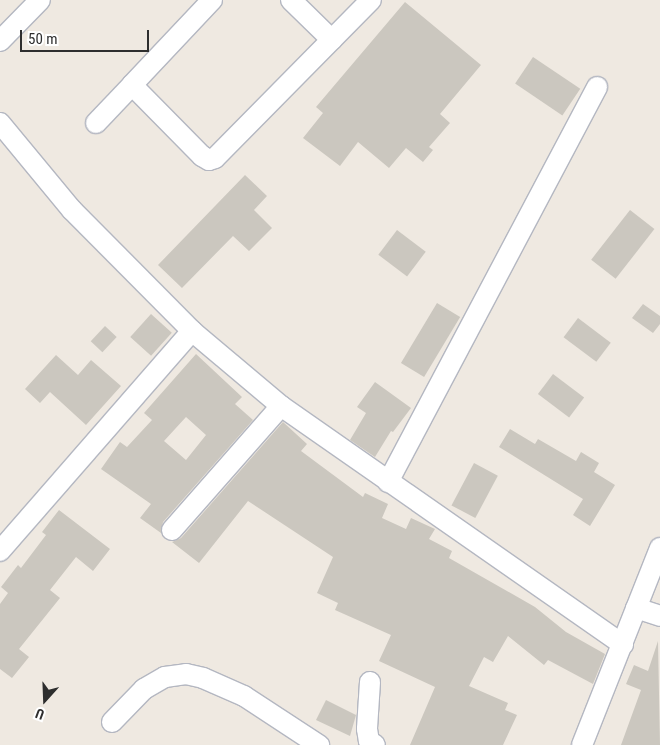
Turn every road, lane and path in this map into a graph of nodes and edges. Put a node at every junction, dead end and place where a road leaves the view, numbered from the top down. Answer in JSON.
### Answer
{"nodes":[{"id":1,"x":40,"y":0,"type":"edge"},
{"id":2,"x":212,"y":0,"type":"edge"},
{"id":3,"x":291,"y":0,"type":"edge"},
{"id":4,"x":370,"y":0,"type":"edge"},
{"id":5,"x":332,"y":40,"type":"junction"},
{"id":6,"x":0,"y":41,"type":"edge"},
{"id":7,"x":132,"y":85,"type":"junction"},
{"id":8,"x":596,"y":87,"type":"dead end"},
{"id":9,"x":0,"y":123,"type":"edge"},
{"id":10,"x":96,"y":123,"type":"dead end"},
{"id":11,"x":192,"y":331,"type":"junction"},
{"id":12,"x":281,"y":406,"type":"junction"},
{"id":13,"x":388,"y":482,"type":"junction"},
{"id":14,"x":172,"y":530,"type":"dead end"},
{"id":15,"x":660,"y":548,"type":"edge"},
{"id":16,"x":0,"y":551,"type":"edge"},
{"id":17,"x":636,"y":608,"type":"junction"},
{"id":18,"x":660,"y":616,"type":"edge"},
{"id":19,"x":623,"y":645,"type":"junction"},
{"id":20,"x":370,"y":682,"type":"dead end"},
{"id":21,"x":112,"y":722,"type":"dead end"},
{"id":22,"x":366,"y":744,"type":"edge"},
{"id":23,"x":319,"y":745,"type":"edge"},
{"id":24,"x":582,"y":745,"type":"edge"}],
"edges":[{"from":1,"to":6,"type":"street"},
{"from":2,"to":7,"type":"street"},
{"from":3,"to":5,"type":"street"},
{"from":4,"to":5,"type":"street"},
{"from":5,"to":7,"type":"street"},
{"from":7,"to":10,"type":"street"},
{"from":8,"to":13,"type":"street"},
{"from":9,"to":11,"type":"street"},
{"from":11,"to":12,"type":"street"},
{"from":11,"to":16,"type":"street"},
{"from":12,"to":13,"type":"street"},
{"from":12,"to":14,"type":"street"},
{"from":13,"to":19,"type":"street"},
{"from":15,"to":17,"type":"street"},
{"from":17,"to":18,"type":"street"},
{"from":17,"to":19,"type":"street"},
{"from":19,"to":24,"type":"street"},
{"from":20,"to":22,"type":"street"},
{"from":21,"to":23,"type":"street"}]}
